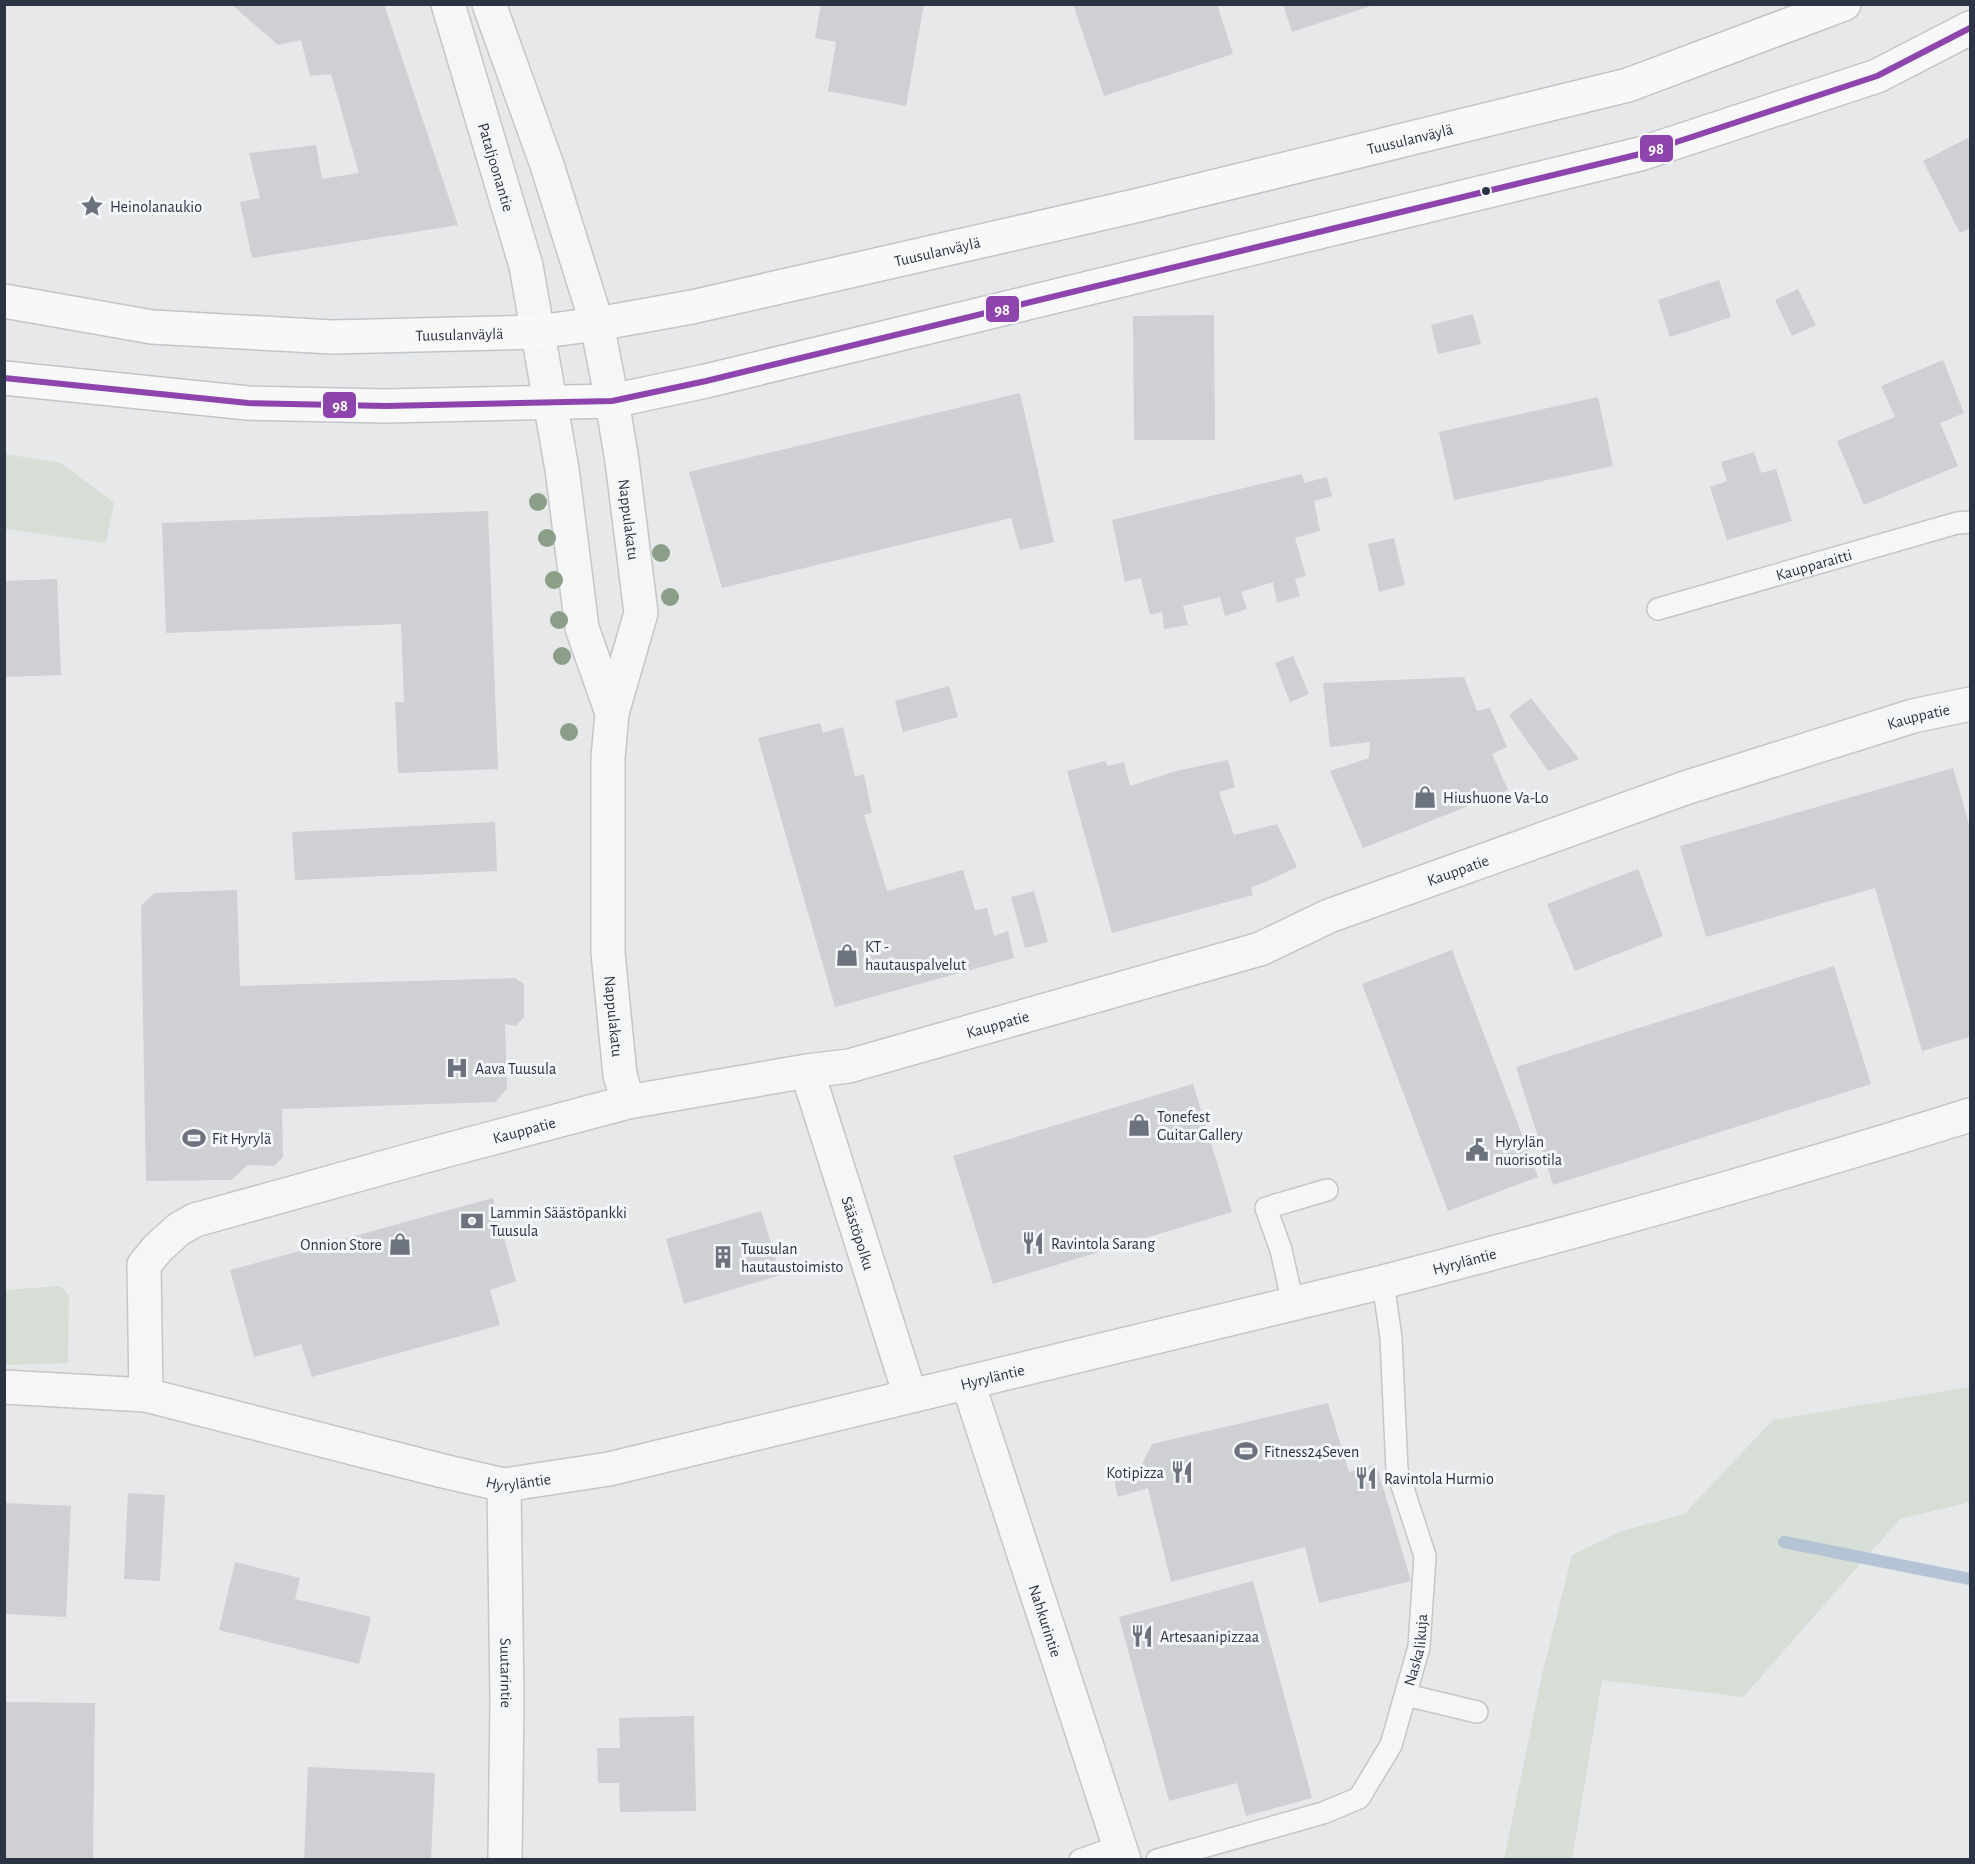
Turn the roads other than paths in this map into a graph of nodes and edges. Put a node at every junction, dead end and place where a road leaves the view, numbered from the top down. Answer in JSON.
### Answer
{"nodes":[{"id":1,"x":448,"y":4,"type":"edge"},
{"id":2,"x":489,"y":4,"type":"edge"},
{"id":3,"x":1844,"y":4,"type":"edge"},
{"id":4,"x":1971,"y":28,"type":"edge"},
{"id":5,"x":4,"y":301,"type":"edge"},
{"id":6,"x":597,"y":324,"type":"junction"},
{"id":7,"x":537,"y":332,"type":"junction"},
{"id":8,"x":4,"y":378,"type":"edge"},
{"id":9,"x":612,"y":401,"type":"junction"},
{"id":10,"x":551,"y":402,"type":"junction"},
{"id":11,"x":1971,"y":522,"type":"edge"},
{"id":12,"x":1658,"y":609,"type":"dead end"},
{"id":13,"x":1971,"y":705,"type":"edge"},
{"id":14,"x":612,"y":713,"type":"junction"},
{"id":15,"x":807,"y":1071,"type":"junction"},
{"id":16,"x":628,"y":1102,"type":"junction"},
{"id":17,"x":1971,"y":1115,"type":"edge"},
{"id":18,"x":1327,"y":1190,"type":"dead end"},
{"id":19,"x":1383,"y":1282,"type":"junction"},
{"id":20,"x":1293,"y":1304,"type":"junction"},
{"id":21,"x":968,"y":1383,"type":"junction"},
{"id":22,"x":4,"y":1387,"type":"edge"},
{"id":23,"x":146,"y":1395,"type":"junction"},
{"id":24,"x":910,"y":1395,"type":"junction"},
{"id":25,"x":504,"y":1485,"type":"junction"},
{"id":26,"x":1406,"y":1695,"type":"junction"},
{"id":27,"x":1477,"y":1712,"type":"dead end"},
{"id":28,"x":1122,"y":1853,"type":"edge"},
{"id":29,"x":505,"y":1860,"type":"edge"},
{"id":30,"x":1080,"y":1860,"type":"edge"},
{"id":31,"x":1156,"y":1860,"type":"edge"}],
"edges":[{"from":1,"to":7,"type":"street","name":"Pataljoonantie"},
{"from":2,"to":6,"type":"street"},
{"from":3,"to":6,"type":"main road","name":"Tuusulanväylä"},
{"from":4,"to":9,"type":"main road"},
{"from":5,"to":7,"type":"main road","name":"Tuusulanväylä"},
{"from":6,"to":7,"type":"main road","name":"Tuusulanväylä"},
{"from":6,"to":9,"type":"street","name":"Nappulakatu"},
{"from":7,"to":10,"type":"street","name":"Nappulakatu"},
{"from":8,"to":10,"type":"main road"},
{"from":9,"to":10,"type":"main road"},
{"from":9,"to":14,"type":"street","name":"Nappulakatu"},
{"from":10,"to":14,"type":"street","name":"Nappulakatu"},
{"from":11,"to":12,"type":"lane","name":"Kaupparaitti"},
{"from":13,"to":15,"type":"street","name":"Kauppatie"},
{"from":14,"to":16,"type":"street","name":"Nappulakatu"},
{"from":15,"to":16,"type":"street","name":"Kauppatie"},
{"from":15,"to":24,"type":"street","name":"Säästöpolku"},
{"from":16,"to":23,"type":"street","name":"Kauppatie"},
{"from":17,"to":19,"type":"street","name":"Hyryläntie"},
{"from":18,"to":20,"type":"lane"},
{"from":19,"to":20,"type":"street","name":"Hyryläntie"},
{"from":19,"to":26,"type":"lane","name":"Naskalikuja"},
{"from":20,"to":21,"type":"street","name":"Hyryläntie"},
{"from":21,"to":24,"type":"street","name":"Hyryläntie"},
{"from":21,"to":28,"type":"street","name":"Nahkurintie"},
{"from":22,"to":23,"type":"street","name":"Hyryläntie"},
{"from":23,"to":25,"type":"street","name":"Hyryläntie"},
{"from":24,"to":25,"type":"street","name":"Hyryläntie"},
{"from":25,"to":29,"type":"street","name":"Suutarintie"},
{"from":26,"to":27,"type":"lane"},
{"from":26,"to":31,"type":"lane","name":"Naskalikuja"},
{"from":28,"to":30,"type":"lane"}]}
